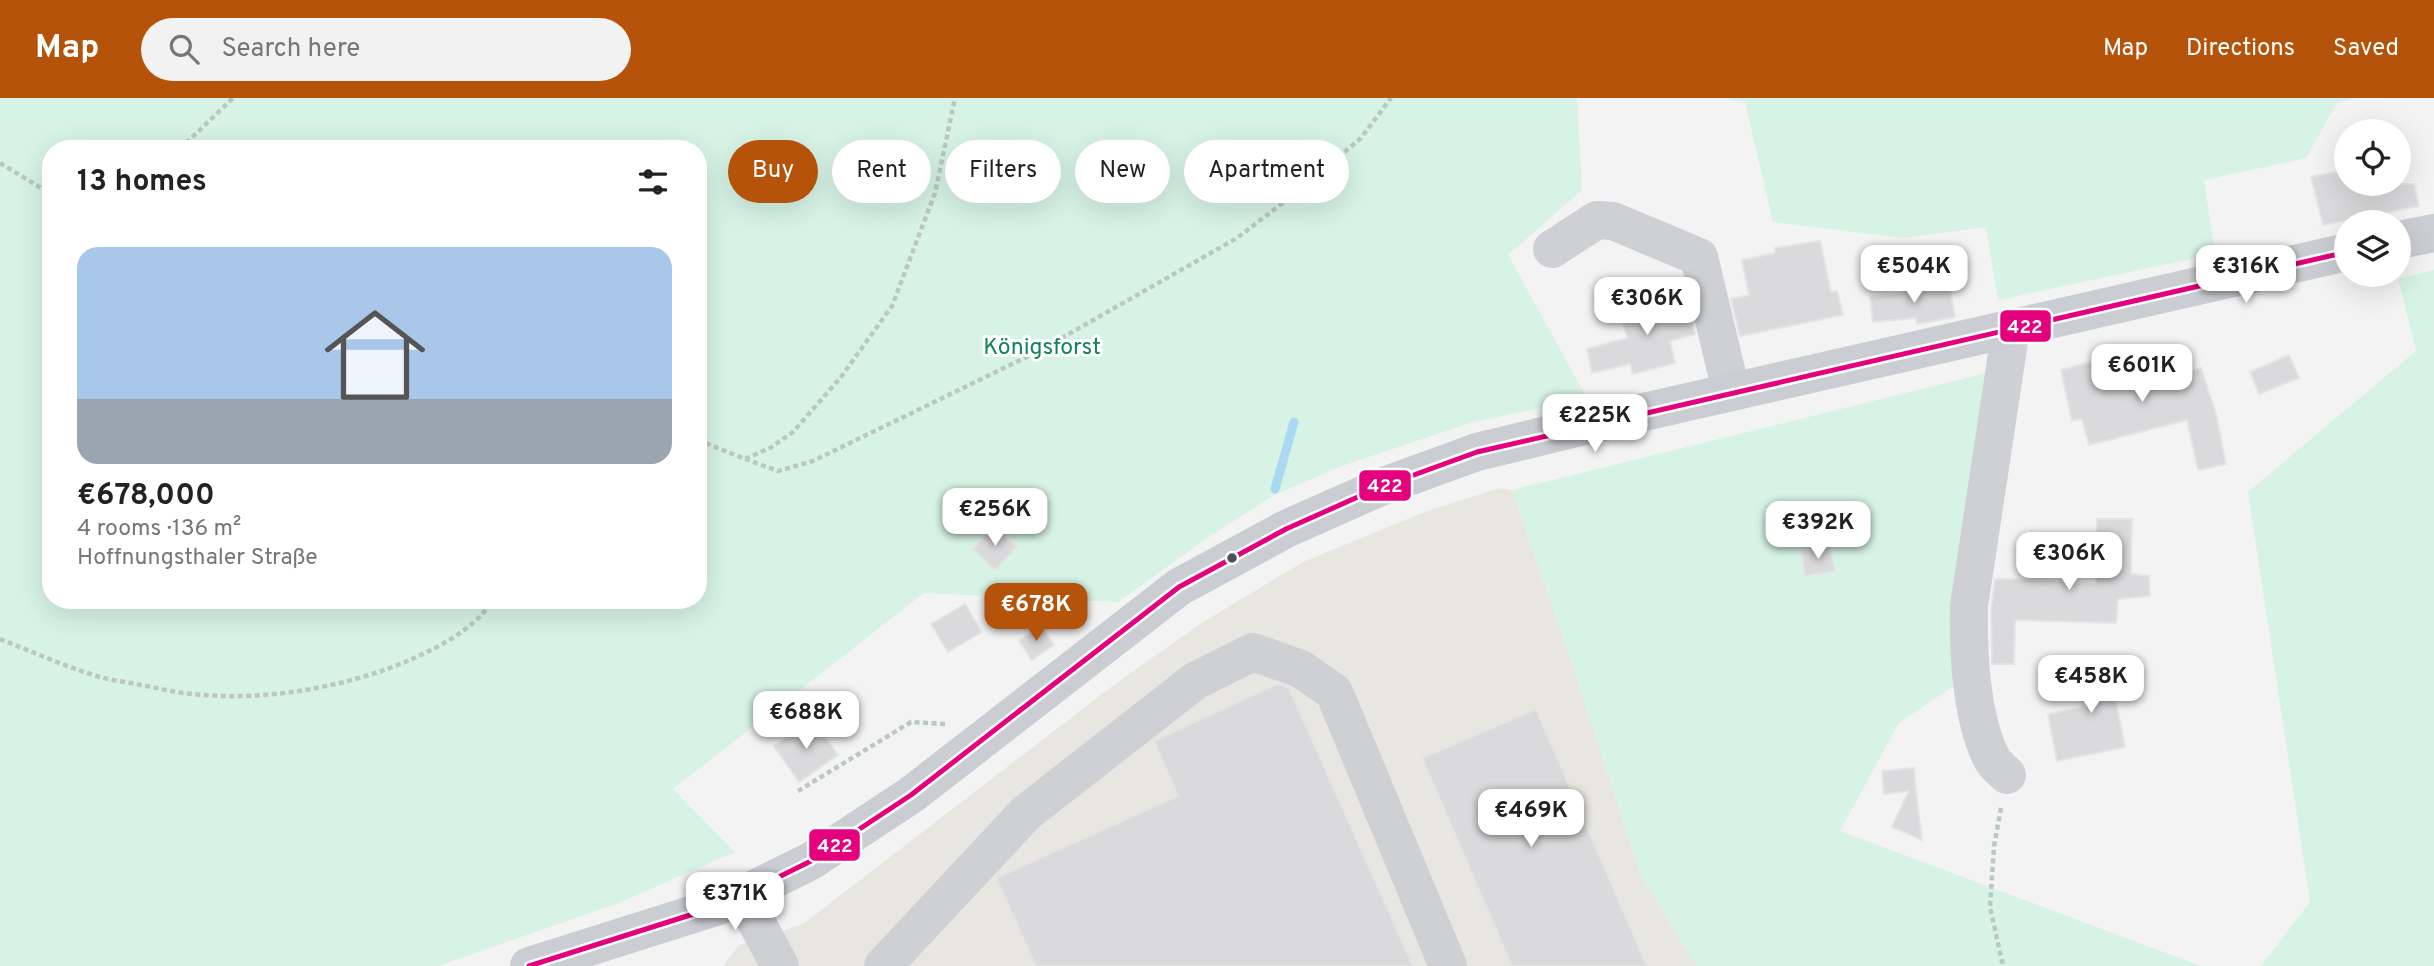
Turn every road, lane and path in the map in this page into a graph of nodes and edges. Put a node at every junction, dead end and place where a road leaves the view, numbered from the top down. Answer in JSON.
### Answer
{"nodes":[{"id":1,"x":233,"y":98,"type":"edge"},
{"id":2,"x":955,"y":98,"type":"edge"},
{"id":3,"x":1391,"y":98,"type":"edge"},
{"id":4,"x":189,"y":140,"type":"edge"},
{"id":5,"x":0,"y":163,"type":"edge"},
{"id":6,"x":42,"y":189,"type":"edge"},
{"id":7,"x":2434,"y":233,"type":"edge"},
{"id":8,"x":2411,"y":238,"type":"edge"},
{"id":9,"x":1552,"y":249,"type":"dead end"},
{"id":10,"x":2334,"y":255,"type":"edge"},
{"id":11,"x":2011,"y":328,"type":"junction"},
{"id":12,"x":1731,"y":391,"type":"junction"},
{"id":13,"x":707,"y":443,"type":"edge"},
{"id":14,"x":745,"y":458,"type":"junction"},
{"id":15,"x":487,"y":609,"type":"edge"},
{"id":16,"x":0,"y":639,"type":"edge"},
{"id":17,"x":994,"y":731,"type":"junction"},
{"id":18,"x":2007,"y":775,"type":"joint"},
{"id":19,"x":798,"y":791,"type":"dead end"},
{"id":20,"x":742,"y":895,"type":"junction"},
{"id":21,"x":530,"y":966,"type":"edge"},
{"id":22,"x":780,"y":966,"type":"edge"},
{"id":23,"x":883,"y":966,"type":"edge"},
{"id":24,"x":1448,"y":966,"type":"edge"},
{"id":25,"x":2003,"y":966,"type":"edge"}],
"edges":[{"from":1,"to":4,"type":"path"},
{"from":2,"to":14,"type":"path"},
{"from":3,"to":14,"type":"path"},
{"from":5,"to":6,"type":"path"},
{"from":7,"to":8,"type":"main road"},
{"from":9,"to":12,"type":"lane"},
{"from":10,"to":11,"type":"main road"},
{"from":11,"to":12,"type":"main road"},
{"from":11,"to":18,"type":"lane"},
{"from":12,"to":17,"type":"main road"},
{"from":13,"to":14,"type":"path"},
{"from":15,"to":16,"type":"path"},
{"from":17,"to":19,"type":"path"},
{"from":17,"to":20,"type":"main road"},
{"from":18,"to":25,"type":"path"},
{"from":20,"to":21,"type":"main road"},
{"from":20,"to":22,"type":"lane"},
{"from":23,"to":24,"type":"lane"}]}
